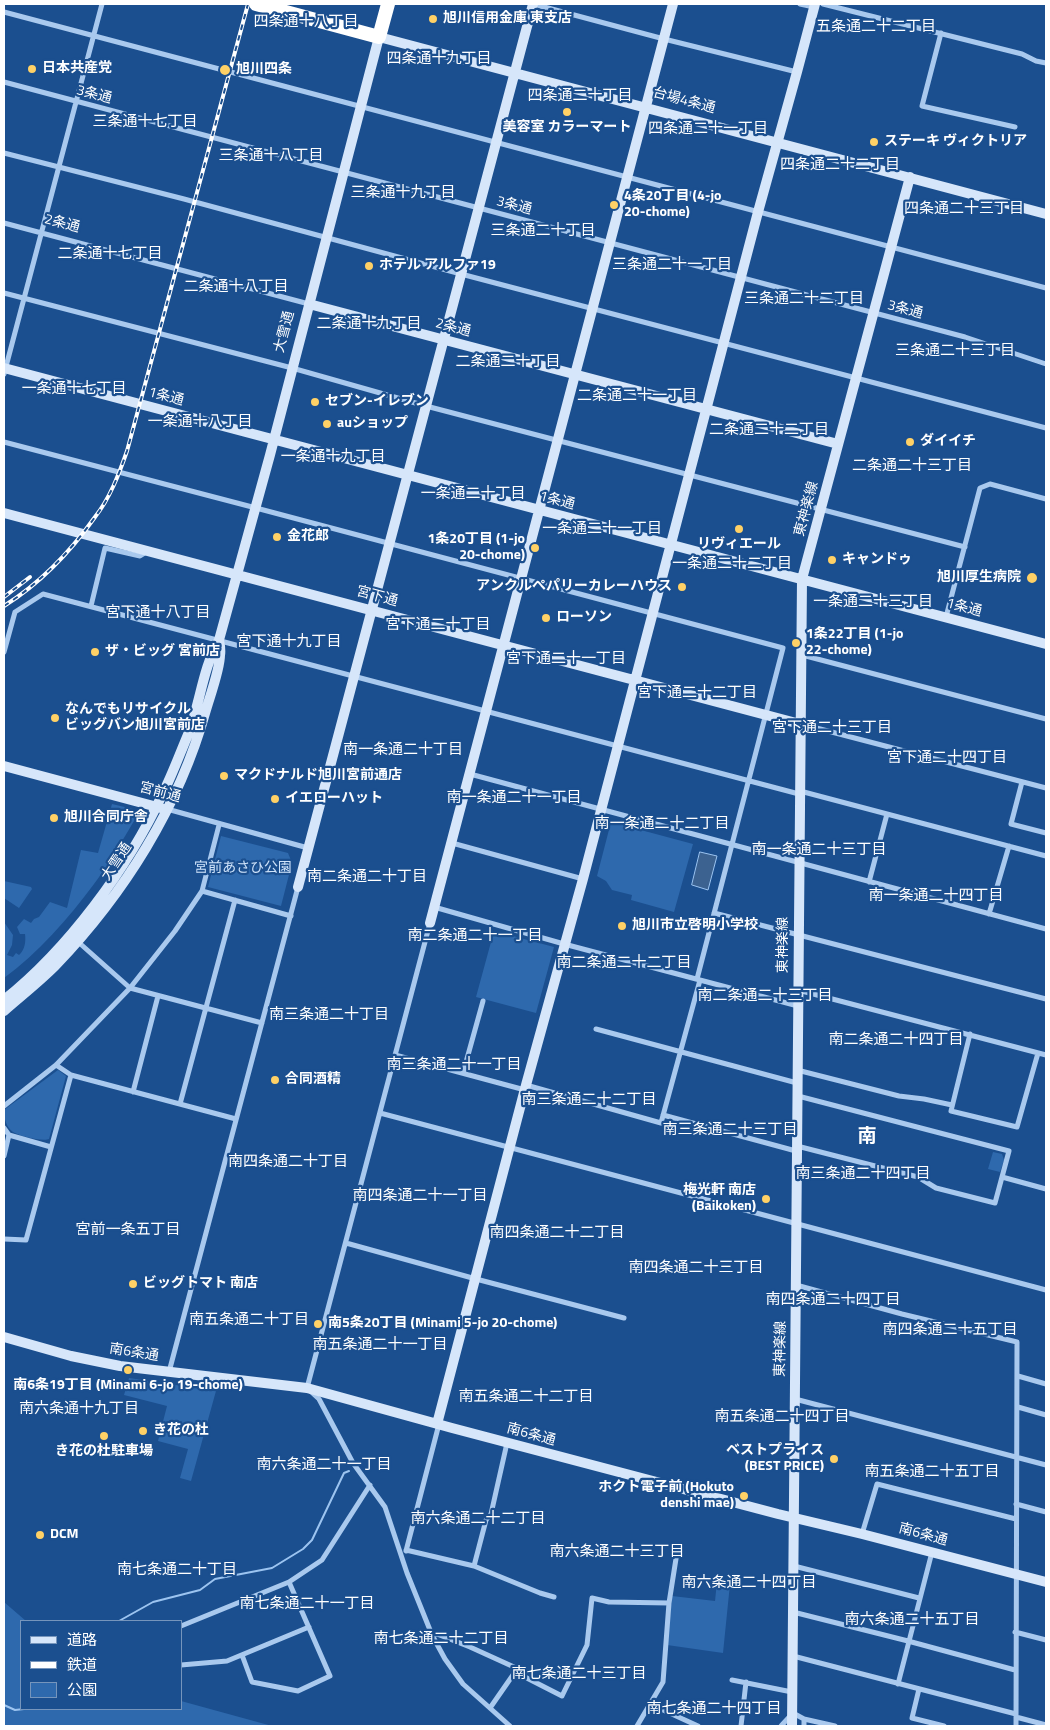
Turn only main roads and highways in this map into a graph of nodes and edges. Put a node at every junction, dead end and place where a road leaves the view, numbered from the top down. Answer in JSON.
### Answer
{"nodes":[{"id":1,"x":256,"y":4,"type":"edge"},
{"id":2,"x":388,"y":4,"type":"edge"},
{"id":3,"x":379,"y":37,"type":"joint"}],
"edges":[{"from":1,"to":3,"type":"highway","name":"台場4条通"},
{"from":2,"to":3,"type":"highway","name":"大雪通"}]}
